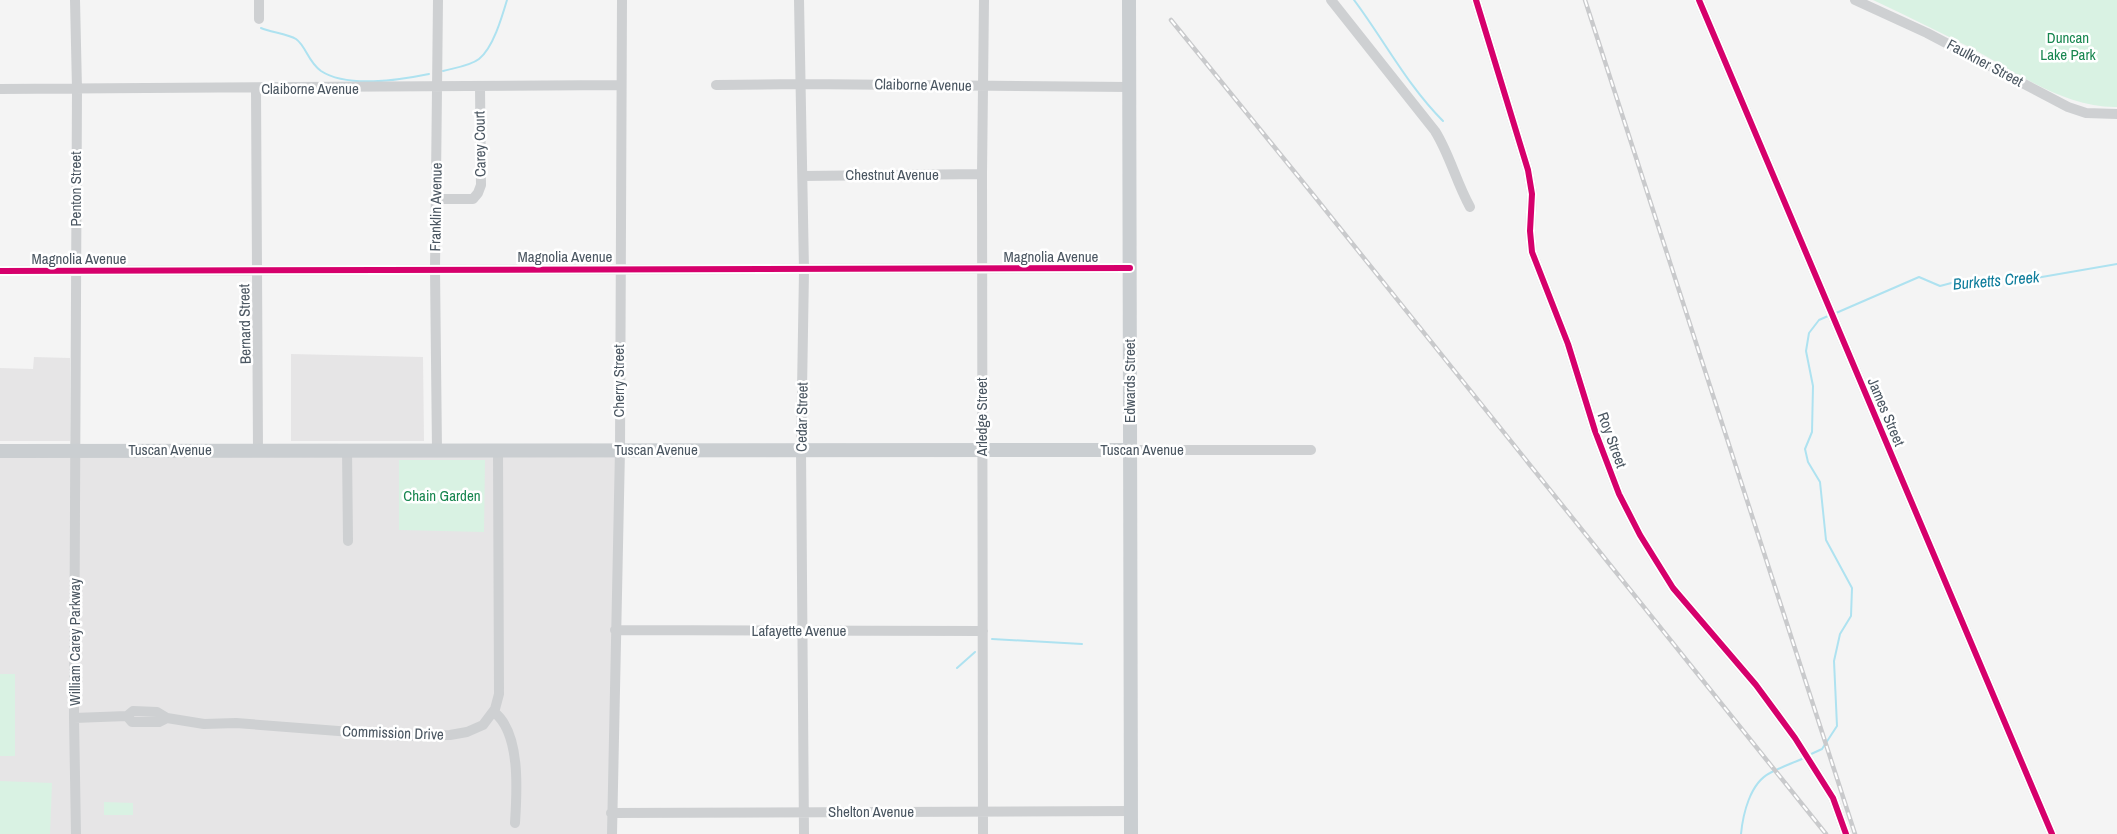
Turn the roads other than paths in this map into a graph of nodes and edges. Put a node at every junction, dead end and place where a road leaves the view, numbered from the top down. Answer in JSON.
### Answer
{"nodes":[{"id":1,"x":75,"y":0,"type":"edge"},
{"id":2,"x":259,"y":0,"type":"edge"},
{"id":3,"x":438,"y":0,"type":"edge"},
{"id":4,"x":622,"y":0,"type":"edge"},
{"id":5,"x":799,"y":0,"type":"edge"},
{"id":6,"x":984,"y":0,"type":"edge"},
{"id":7,"x":1129,"y":0,"type":"edge"},
{"id":8,"x":1331,"y":0,"type":"edge"},
{"id":9,"x":1476,"y":0,"type":"edge"},
{"id":10,"x":1699,"y":0,"type":"edge"},
{"id":11,"x":1855,"y":0,"type":"edge"},
{"id":12,"x":259,"y":19,"type":"dead end"},
{"id":13,"x":801,"y":84,"type":"junction"},
{"id":14,"x":716,"y":85,"type":"dead end"},
{"id":15,"x":620,"y":86,"type":"junction"},
{"id":16,"x":982,"y":86,"type":"junction"},
{"id":17,"x":436,"y":87,"type":"junction"},
{"id":18,"x":480,"y":87,"type":"junction"},
{"id":19,"x":1129,"y":87,"type":"junction"},
{"id":20,"x":0,"y":89,"type":"edge"},
{"id":21,"x":77,"y":89,"type":"junction"},
{"id":22,"x":256,"y":89,"type":"junction"},
{"id":23,"x":2117,"y":114,"type":"edge"},
{"id":24,"x":982,"y":174,"type":"junction"},
{"id":25,"x":803,"y":176,"type":"junction"},
{"id":26,"x":436,"y":199,"type":"junction"},
{"id":27,"x":1470,"y":207,"type":"dead end"},
{"id":28,"x":1130,"y":268,"type":"junction"},
{"id":29,"x":435,"y":269,"type":"junction"},
{"id":30,"x":619,"y":269,"type":"junction"},
{"id":31,"x":981,"y":269,"type":"junction"},
{"id":32,"x":0,"y":271,"type":"edge"},
{"id":33,"x":76,"y":271,"type":"junction"},
{"id":34,"x":256,"y":271,"type":"junction"},
{"id":35,"x":804,"y":271,"type":"junction"},
{"id":36,"x":346,"y":449,"type":"junction"},
{"id":37,"x":76,"y":450,"type":"junction"},
{"id":38,"x":258,"y":450,"type":"junction"},
{"id":39,"x":436,"y":450,"type":"junction"},
{"id":40,"x":498,"y":450,"type":"junction"},
{"id":41,"x":620,"y":450,"type":"junction"},
{"id":42,"x":801,"y":450,"type":"junction"},
{"id":43,"x":982,"y":450,"type":"junction"},
{"id":44,"x":1130,"y":450,"type":"junction"},
{"id":45,"x":1311,"y":450,"type":"dead end"},
{"id":46,"x":0,"y":451,"type":"edge"},
{"id":47,"x":348,"y":541,"type":"dead end"},
{"id":48,"x":615,"y":630,"type":"junction"},
{"id":49,"x":803,"y":630,"type":"junction"},
{"id":50,"x":984,"y":631,"type":"junction"},
{"id":51,"x":494,"y":712,"type":"junction"},
{"id":52,"x":74,"y":718,"type":"junction"},
{"id":53,"x":982,"y":811,"type":"junction"},
{"id":54,"x":1131,"y":811,"type":"junction"},
{"id":55,"x":804,"y":812,"type":"junction"},
{"id":56,"x":611,"y":813,"type":"junction"},
{"id":57,"x":515,"y":823,"type":"dead end"},
{"id":58,"x":76,"y":834,"type":"edge"},
{"id":59,"x":612,"y":834,"type":"edge"},
{"id":60,"x":804,"y":834,"type":"edge"},
{"id":61,"x":982,"y":834,"type":"edge"},
{"id":62,"x":1131,"y":834,"type":"edge"},
{"id":63,"x":1846,"y":834,"type":"edge"},
{"id":64,"x":2052,"y":834,"type":"edge"}],
"edges":[{"from":1,"to":21,"type":"street","name":"Penton Street"},
{"from":2,"to":12,"type":"street"},
{"from":3,"to":17,"type":"street","name":"Franklin Avenue"},
{"from":4,"to":15,"type":"street","name":"Cherry Street"},
{"from":5,"to":13,"type":"street","name":"Cedar Street"},
{"from":6,"to":16,"type":"street","name":"Arledge Street"},
{"from":7,"to":19,"type":"main road","name":"Edwards Street"},
{"from":8,"to":27,"type":"street"},
{"from":9,"to":63,"type":"street","name":"Roy Street"},
{"from":10,"to":64,"type":"street","name":"James Street"},
{"from":11,"to":23,"type":"street","name":"Faulkner Street"},
{"from":13,"to":14,"type":"street","name":"Claiborne Avenue"},
{"from":13,"to":16,"type":"street","name":"Claiborne Avenue"},
{"from":13,"to":25,"type":"street","name":"Cedar Street"},
{"from":15,"to":18,"type":"street","name":"Claiborne Avenue"},
{"from":15,"to":30,"type":"street","name":"Cherry Street"},
{"from":16,"to":19,"type":"street","name":"Claiborne Avenue"},
{"from":16,"to":24,"type":"street","name":"Arledge Street"},
{"from":17,"to":18,"type":"street","name":"Claiborne Avenue"},
{"from":17,"to":22,"type":"street","name":"Claiborne Avenue"},
{"from":17,"to":26,"type":"street","name":"Franklin Avenue"},
{"from":18,"to":26,"type":"street","name":"Carey Court"},
{"from":19,"to":28,"type":"main road","name":"Edwards Street"},
{"from":20,"to":21,"type":"street","name":"Claiborne Avenue"},
{"from":21,"to":22,"type":"street","name":"Claiborne Avenue"},
{"from":21,"to":33,"type":"street","name":"Penton Street"},
{"from":22,"to":34,"type":"street","name":"Bernard Street"},
{"from":24,"to":25,"type":"street","name":"Chestnut Avenue"},
{"from":24,"to":31,"type":"street","name":"Arledge Street"},
{"from":25,"to":35,"type":"street","name":"Cedar Street"},
{"from":26,"to":29,"type":"street","name":"Franklin Avenue"},
{"from":28,"to":31,"type":"street","name":"Magnolia Avenue"},
{"from":28,"to":44,"type":"main road","name":"Edwards Street"},
{"from":29,"to":30,"type":"street","name":"Magnolia Avenue"},
{"from":29,"to":34,"type":"street","name":"Magnolia Avenue"},
{"from":29,"to":39,"type":"street","name":"Franklin Avenue"},
{"from":30,"to":35,"type":"street","name":"Magnolia Avenue"},
{"from":30,"to":41,"type":"street","name":"Cherry Street"},
{"from":31,"to":35,"type":"street","name":"Magnolia Avenue"},
{"from":31,"to":43,"type":"street","name":"Arledge Street"},
{"from":32,"to":33,"type":"street","name":"Magnolia Avenue"},
{"from":33,"to":34,"type":"street","name":"Magnolia Avenue"},
{"from":33,"to":37,"type":"street","name":"Penton Street"},
{"from":34,"to":38,"type":"street","name":"Bernard Street"},
{"from":35,"to":42,"type":"street","name":"Cedar Street"},
{"from":36,"to":38,"type":"main road","name":"Tuscan Avenue"},
{"from":36,"to":39,"type":"main road","name":"Tuscan Avenue"},
{"from":36,"to":47,"type":"street"},
{"from":37,"to":38,"type":"main road","name":"Tuscan Avenue"},
{"from":37,"to":46,"type":"main road","name":"Tuscan Avenue"},
{"from":37,"to":52,"type":"street","name":"William Carey Parkway"},
{"from":39,"to":40,"type":"main road","name":"Tuscan Avenue"},
{"from":40,"to":41,"type":"main road","name":"Tuscan Avenue"},
{"from":40,"to":51,"type":"street"},
{"from":41,"to":42,"type":"main road","name":"Tuscan Avenue"},
{"from":41,"to":48,"type":"street","name":"Cherry Street"},
{"from":42,"to":43,"type":"main road","name":"Tuscan Avenue"},
{"from":42,"to":49,"type":"street","name":"Cedar Street"},
{"from":43,"to":44,"type":"main road","name":"Tuscan Avenue"},
{"from":43,"to":50,"type":"street","name":"Arledge Street"},
{"from":44,"to":45,"type":"street","name":"Tuscan Avenue"},
{"from":44,"to":54,"type":"main road","name":"Edwards Street"},
{"from":48,"to":49,"type":"street","name":"Lafayette Avenue"},
{"from":48,"to":56,"type":"street","name":"Cherry Street"},
{"from":49,"to":50,"type":"street","name":"Lafayette Avenue"},
{"from":49,"to":55,"type":"street","name":"Cedar Street"},
{"from":50,"to":53,"type":"street","name":"Arledge Street"},
{"from":51,"to":52,"type":"street","name":"Commission Drive"},
{"from":51,"to":57,"type":"street"},
{"from":52,"to":58,"type":"street","name":"William Carey Parkway"},
{"from":53,"to":54,"type":"street","name":"Shelton Avenue"},
{"from":53,"to":55,"type":"street","name":"Shelton Avenue"},
{"from":53,"to":61,"type":"street","name":"Arledge Street"},
{"from":54,"to":62,"type":"main road","name":"Edwards Street"},
{"from":55,"to":56,"type":"street","name":"Shelton Avenue"},
{"from":55,"to":60,"type":"street","name":"Cedar Street"},
{"from":56,"to":59,"type":"street","name":"Cherry Street"}]}
